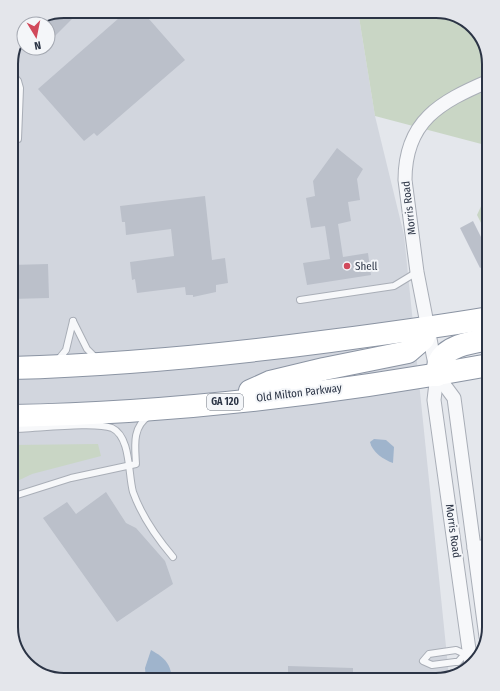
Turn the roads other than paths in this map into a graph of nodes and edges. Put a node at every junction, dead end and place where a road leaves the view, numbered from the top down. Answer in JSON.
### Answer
{"nodes":[{"id":1,"x":18,"y":81,"type":"edge"},
{"id":2,"x":482,"y":84,"type":"edge"},
{"id":3,"x":18,"y":139,"type":"dead end"},
{"id":4,"x":417,"y":272,"type":"junction"},
{"id":5,"x":300,"y":300,"type":"dead end"},
{"id":6,"x":482,"y":319,"type":"edge"},
{"id":7,"x":427,"y":328,"type":"junction"},
{"id":8,"x":482,"y":340,"type":"edge"},
{"id":9,"x":102,"y":364,"type":"junction"},
{"id":10,"x":53,"y":366,"type":"junction"},
{"id":11,"x":482,"y":366,"type":"edge"},
{"id":12,"x":21,"y":367,"type":"edge"},
{"id":13,"x":437,"y":375,"type":"junction"},
{"id":14,"x":225,"y":402,"type":"junction"},
{"id":15,"x":181,"y":406,"type":"junction"},
{"id":16,"x":18,"y":416,"type":"edge"},
{"id":17,"x":18,"y":429,"type":"edge"},
{"id":18,"x":128,"y":465,"type":"junction"},
{"id":19,"x":18,"y":495,"type":"edge"},
{"id":20,"x":482,"y":547,"type":"edge"},
{"id":21,"x":474,"y":548,"type":"junction"},
{"id":22,"x":173,"y":556,"type":"dead end"},
{"id":23,"x":482,"y":607,"type":"edge"},
{"id":24,"x":472,"y":656,"type":"edge"},
{"id":25,"x":470,"y":657,"type":"edge"}],
"edges":[{"from":1,"to":3,"type":"lane"},
{"from":2,"to":4,"type":"street","name":"Morris Road"},
{"from":4,"to":5,"type":"lane"},
{"from":4,"to":7,"type":"street","name":"Morris Road"},
{"from":6,"to":7,"type":"highway"},
{"from":7,"to":9,"type":"highway"},
{"from":7,"to":13,"type":"street","name":"Morris Road"},
{"from":7,"to":14,"type":"highway"},
{"from":8,"to":13,"type":"highway"},
{"from":9,"to":10,"type":"highway"},
{"from":9,"to":10,"type":"lane"},
{"from":10,"to":12,"type":"highway"},
{"from":11,"to":13,"type":"highway","name":"Old Milton Parkway","number":"GA 120"},
{"from":13,"to":14,"type":"highway","name":"Old Milton Parkway","number":"GA 120"},
{"from":13,"to":21,"type":"street","name":"Morris Road"},
{"from":13,"to":24,"type":"street","name":"Morris Road"},
{"from":14,"to":15,"type":"highway","name":"Old Milton Parkway","number":"GA 120"},
{"from":15,"to":16,"type":"highway","name":"Old Milton Parkway","number":"GA 120"},
{"from":15,"to":18,"type":"lane"},
{"from":17,"to":18,"type":"lane"},
{"from":18,"to":19,"type":"lane"},
{"from":18,"to":22,"type":"lane"},
{"from":20,"to":21,"type":"street"},
{"from":21,"to":23,"type":"street","name":"Morris Road"},
{"from":24,"to":25,"type":"lane"}]}
